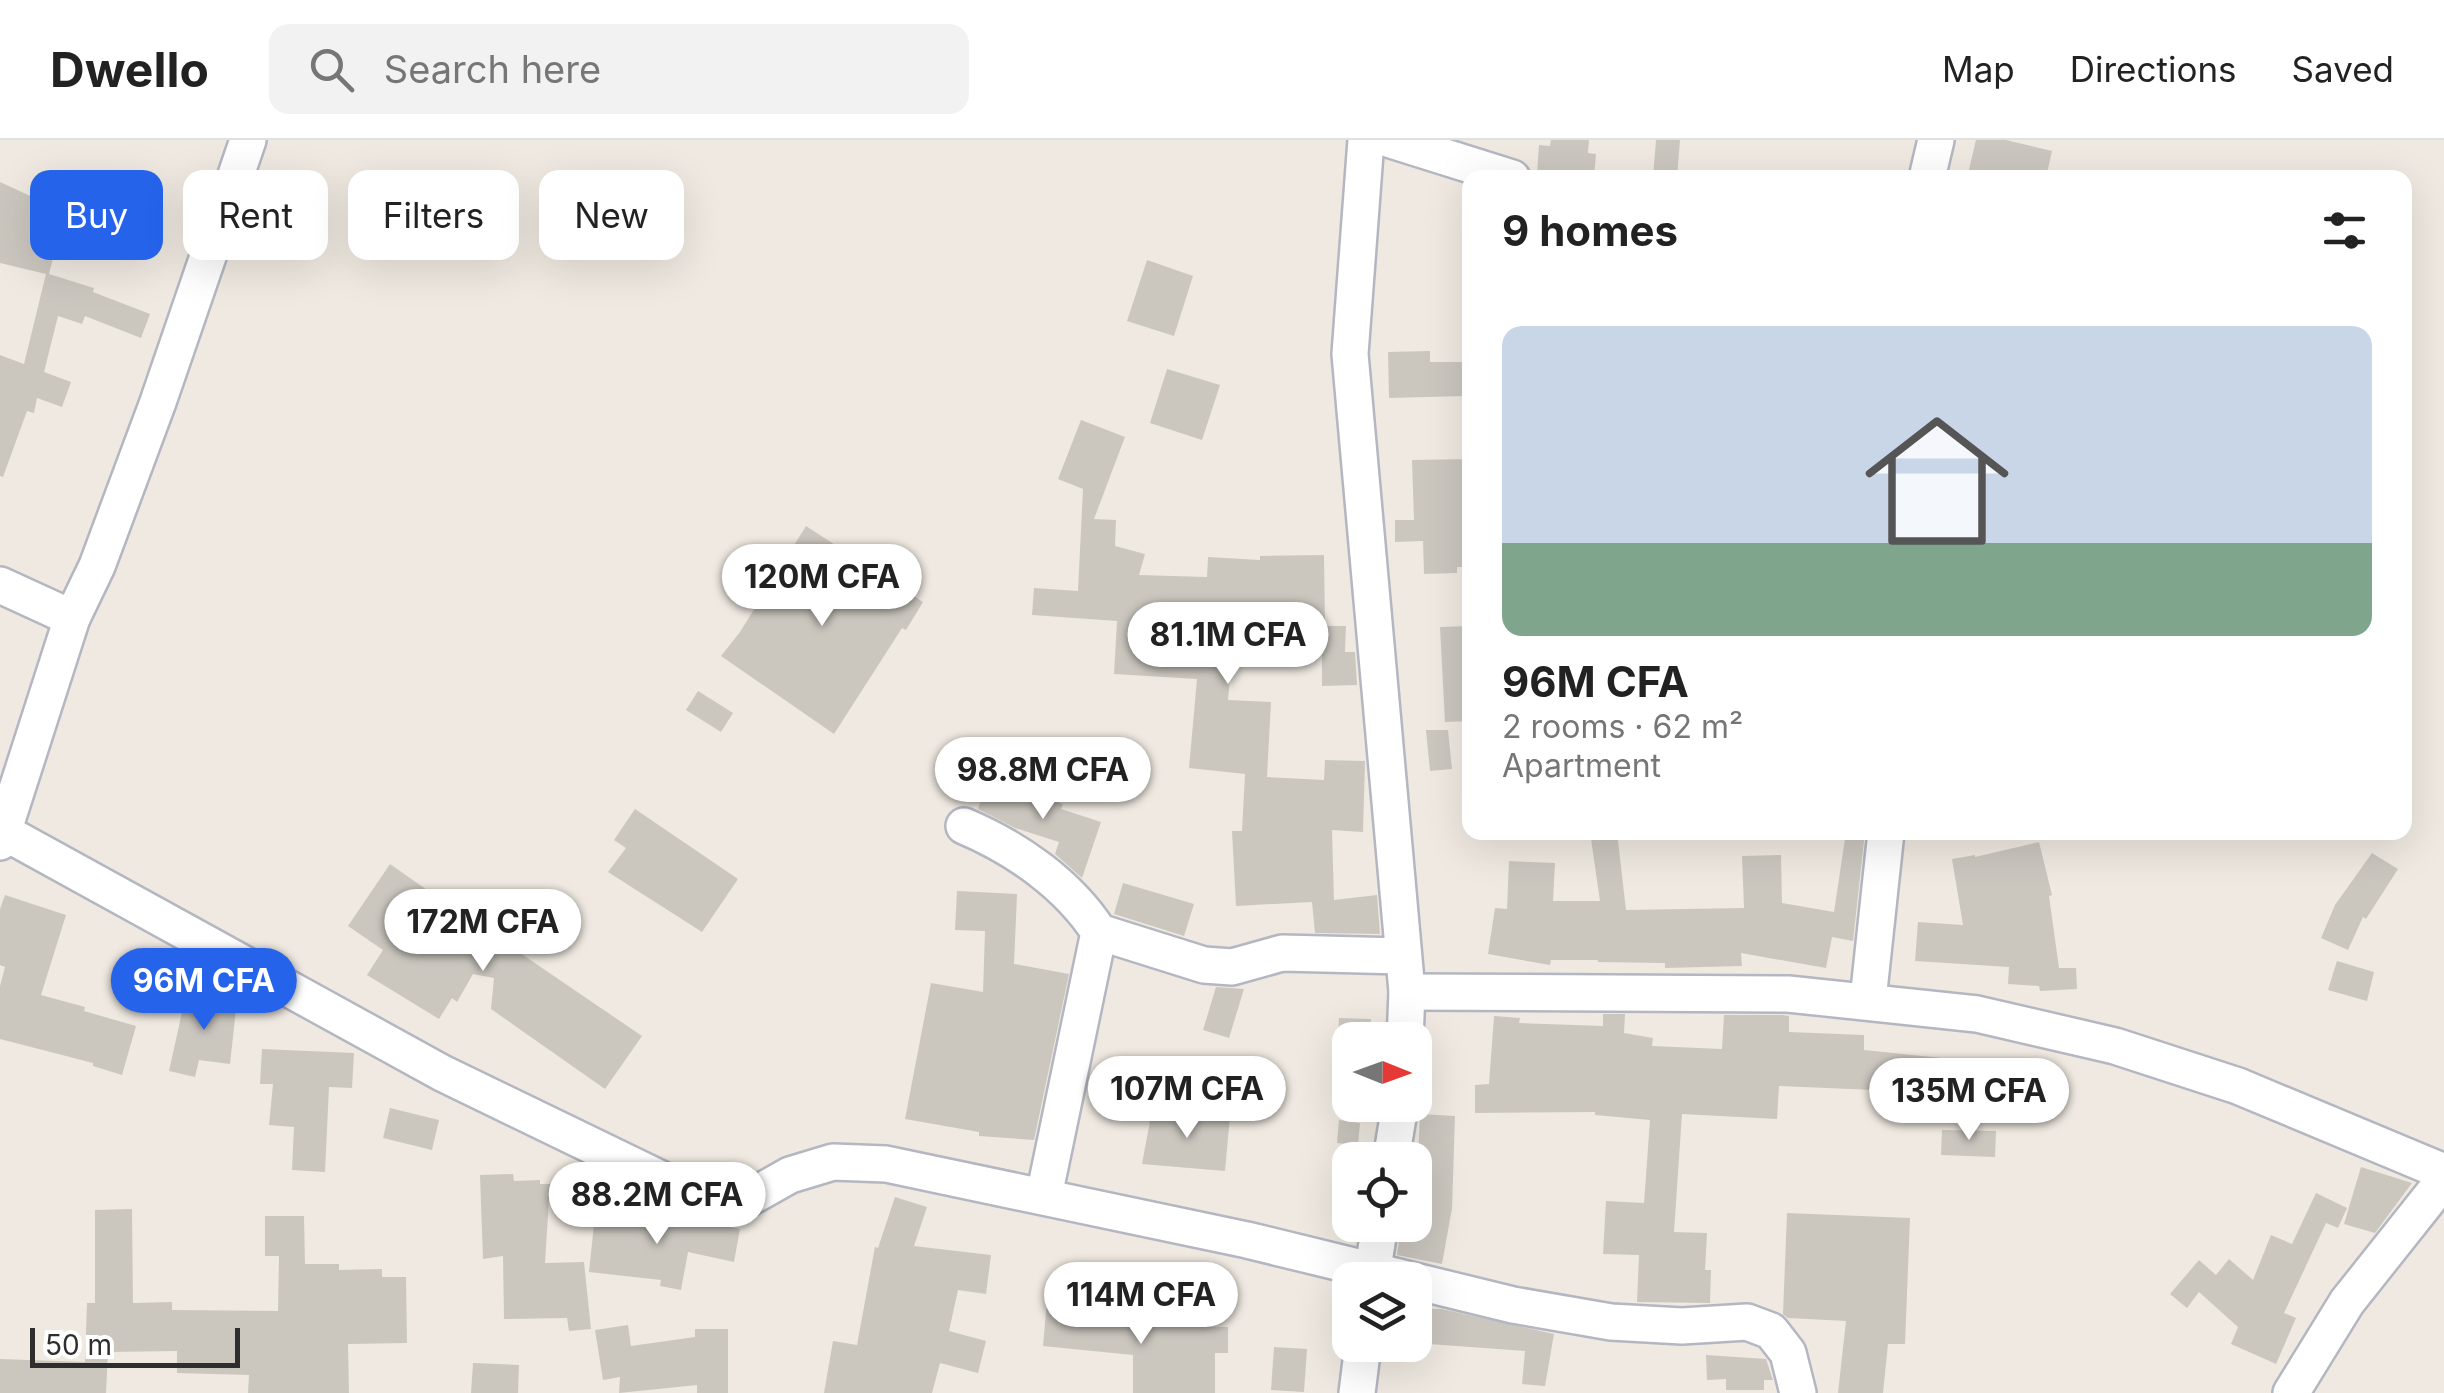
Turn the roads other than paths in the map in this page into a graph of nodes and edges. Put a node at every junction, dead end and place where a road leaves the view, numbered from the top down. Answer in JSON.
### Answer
{"nodes":[{"id":1,"x":248,"y":140,"type":"edge"},
{"id":2,"x":1366,"y":140,"type":"edge"},
{"id":3,"x":1392,"y":140,"type":"edge"},
{"id":4,"x":1936,"y":140,"type":"edge"},
{"id":5,"x":1487,"y":170,"type":"edge"},
{"id":6,"x":1929,"y":170,"type":"edge"},
{"id":7,"x":0,"y":585,"type":"edge"},
{"id":8,"x":72,"y":618,"type":"junction"},
{"id":9,"x":964,"y":826,"type":"dead end"},
{"id":10,"x":2,"y":837,"type":"edge"},
{"id":11,"x":1885,"y":840,"type":"edge"},
{"id":12,"x":1099,"y":932,"type":"junction"},
{"id":13,"x":1403,"y":956,"type":"junction"},
{"id":14,"x":1407,"y":992,"type":"junction"},
{"id":15,"x":1868,"y":1000,"type":"junction"},
{"id":16,"x":1405,"y":1022,"type":"edge"},
{"id":17,"x":2444,"y":1172,"type":"edge"},
{"id":18,"x":2444,"y":1180,"type":"edge"},
{"id":19,"x":1044,"y":1196,"type":"junction"},
{"id":20,"x":1332,"y":1264,"type":"edge"},
{"id":21,"x":1432,"y":1287,"type":"edge"},
{"id":22,"x":1361,"y":1362,"type":"edge"},
{"id":23,"x":1357,"y":1393,"type":"edge"},
{"id":24,"x":1798,"y":1393,"type":"edge"},
{"id":25,"x":2290,"y":1393,"type":"edge"}],
"edges":[{"from":1,"to":8,"type":"street"},
{"from":2,"to":13,"type":"street"},
{"from":3,"to":5,"type":"street"},
{"from":4,"to":6,"type":"street"},
{"from":7,"to":8,"type":"street"},
{"from":8,"to":10,"type":"street"},
{"from":9,"to":12,"type":"street"},
{"from":10,"to":19,"type":"street"},
{"from":11,"to":15,"type":"street"},
{"from":12,"to":13,"type":"street"},
{"from":12,"to":19,"type":"street"},
{"from":13,"to":14,"type":"street"},
{"from":14,"to":15,"type":"street"},
{"from":14,"to":16,"type":"street"},
{"from":15,"to":17,"type":"street"},
{"from":18,"to":25,"type":"street"},
{"from":19,"to":20,"type":"street"},
{"from":21,"to":24,"type":"street"},
{"from":22,"to":23,"type":"street"}]}
